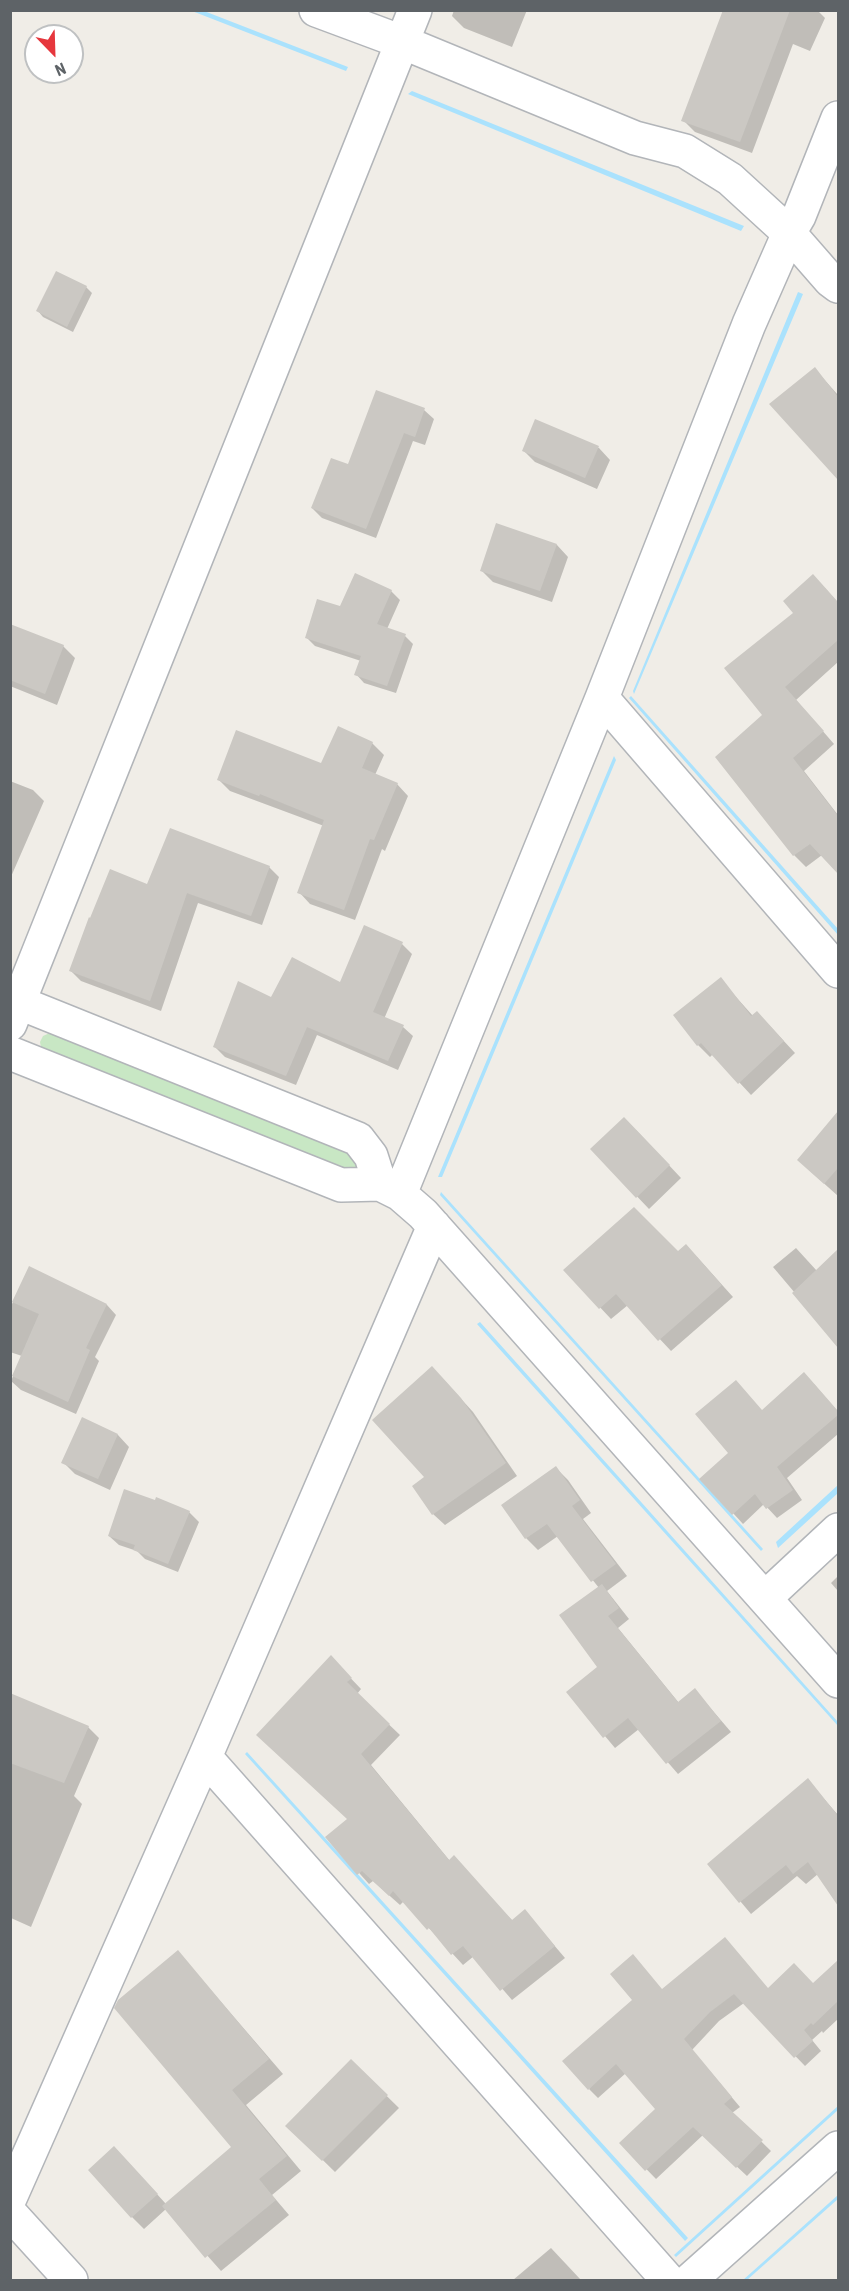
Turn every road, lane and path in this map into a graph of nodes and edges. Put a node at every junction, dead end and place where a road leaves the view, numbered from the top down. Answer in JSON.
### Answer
{"nodes":[{"id":1,"x":316,"y":10,"type":"edge"},
{"id":2,"x":415,"y":10,"type":"edge"},
{"id":3,"x":402,"y":42,"type":"junction"},
{"id":4,"x":838,"y":118,"type":"edge"},
{"id":5,"x":789,"y":233,"type":"junction"},
{"id":6,"x":838,"y":286,"type":"edge"},
{"id":7,"x":602,"y":698,"type":"junction"},
{"id":8,"x":838,"y":971,"type":"edge"},
{"id":9,"x":13,"y":1008,"type":"edge"},
{"id":10,"x":10,"y":1053,"type":"edge"},
{"id":11,"x":390,"y":1189,"type":"junction"},
{"id":12,"x":434,"y":1226,"type":"junction"},
{"id":13,"x":838,"y":1530,"type":"edge"},
{"id":14,"x":765,"y":1598,"type":"junction"},
{"id":15,"x":838,"y":1681,"type":"edge"},
{"id":16,"x":205,"y":1757,"type":"junction"},
{"id":17,"x":838,"y":2148,"type":"edge"},
{"id":18,"x":10,"y":2198,"type":"edge"},
{"id":19,"x":10,"y":2213,"type":"edge"},
{"id":20,"x":71,"y":2280,"type":"edge"},
{"id":21,"x":668,"y":2280,"type":"edge"},
{"id":22,"x":690,"y":2280,"type":"edge"}],
"edges":[{"from":1,"to":3,"type":"street"},
{"from":2,"to":3,"type":"street"},
{"from":3,"to":5,"type":"street"},
{"from":3,"to":9,"type":"street"},
{"from":4,"to":5,"type":"street"},
{"from":5,"to":6,"type":"street"},
{"from":5,"to":7,"type":"street"},
{"from":7,"to":8,"type":"street"},
{"from":7,"to":11,"type":"street"},
{"from":9,"to":11,"type":"street"},
{"from":10,"to":11,"type":"street"},
{"from":11,"to":12,"type":"street"},
{"from":12,"to":14,"type":"street"},
{"from":12,"to":16,"type":"street"},
{"from":13,"to":14,"type":"street"},
{"from":14,"to":15,"type":"street"},
{"from":16,"to":18,"type":"street"},
{"from":16,"to":21,"type":"street"},
{"from":17,"to":22,"type":"street"},
{"from":19,"to":20,"type":"street"}]}
